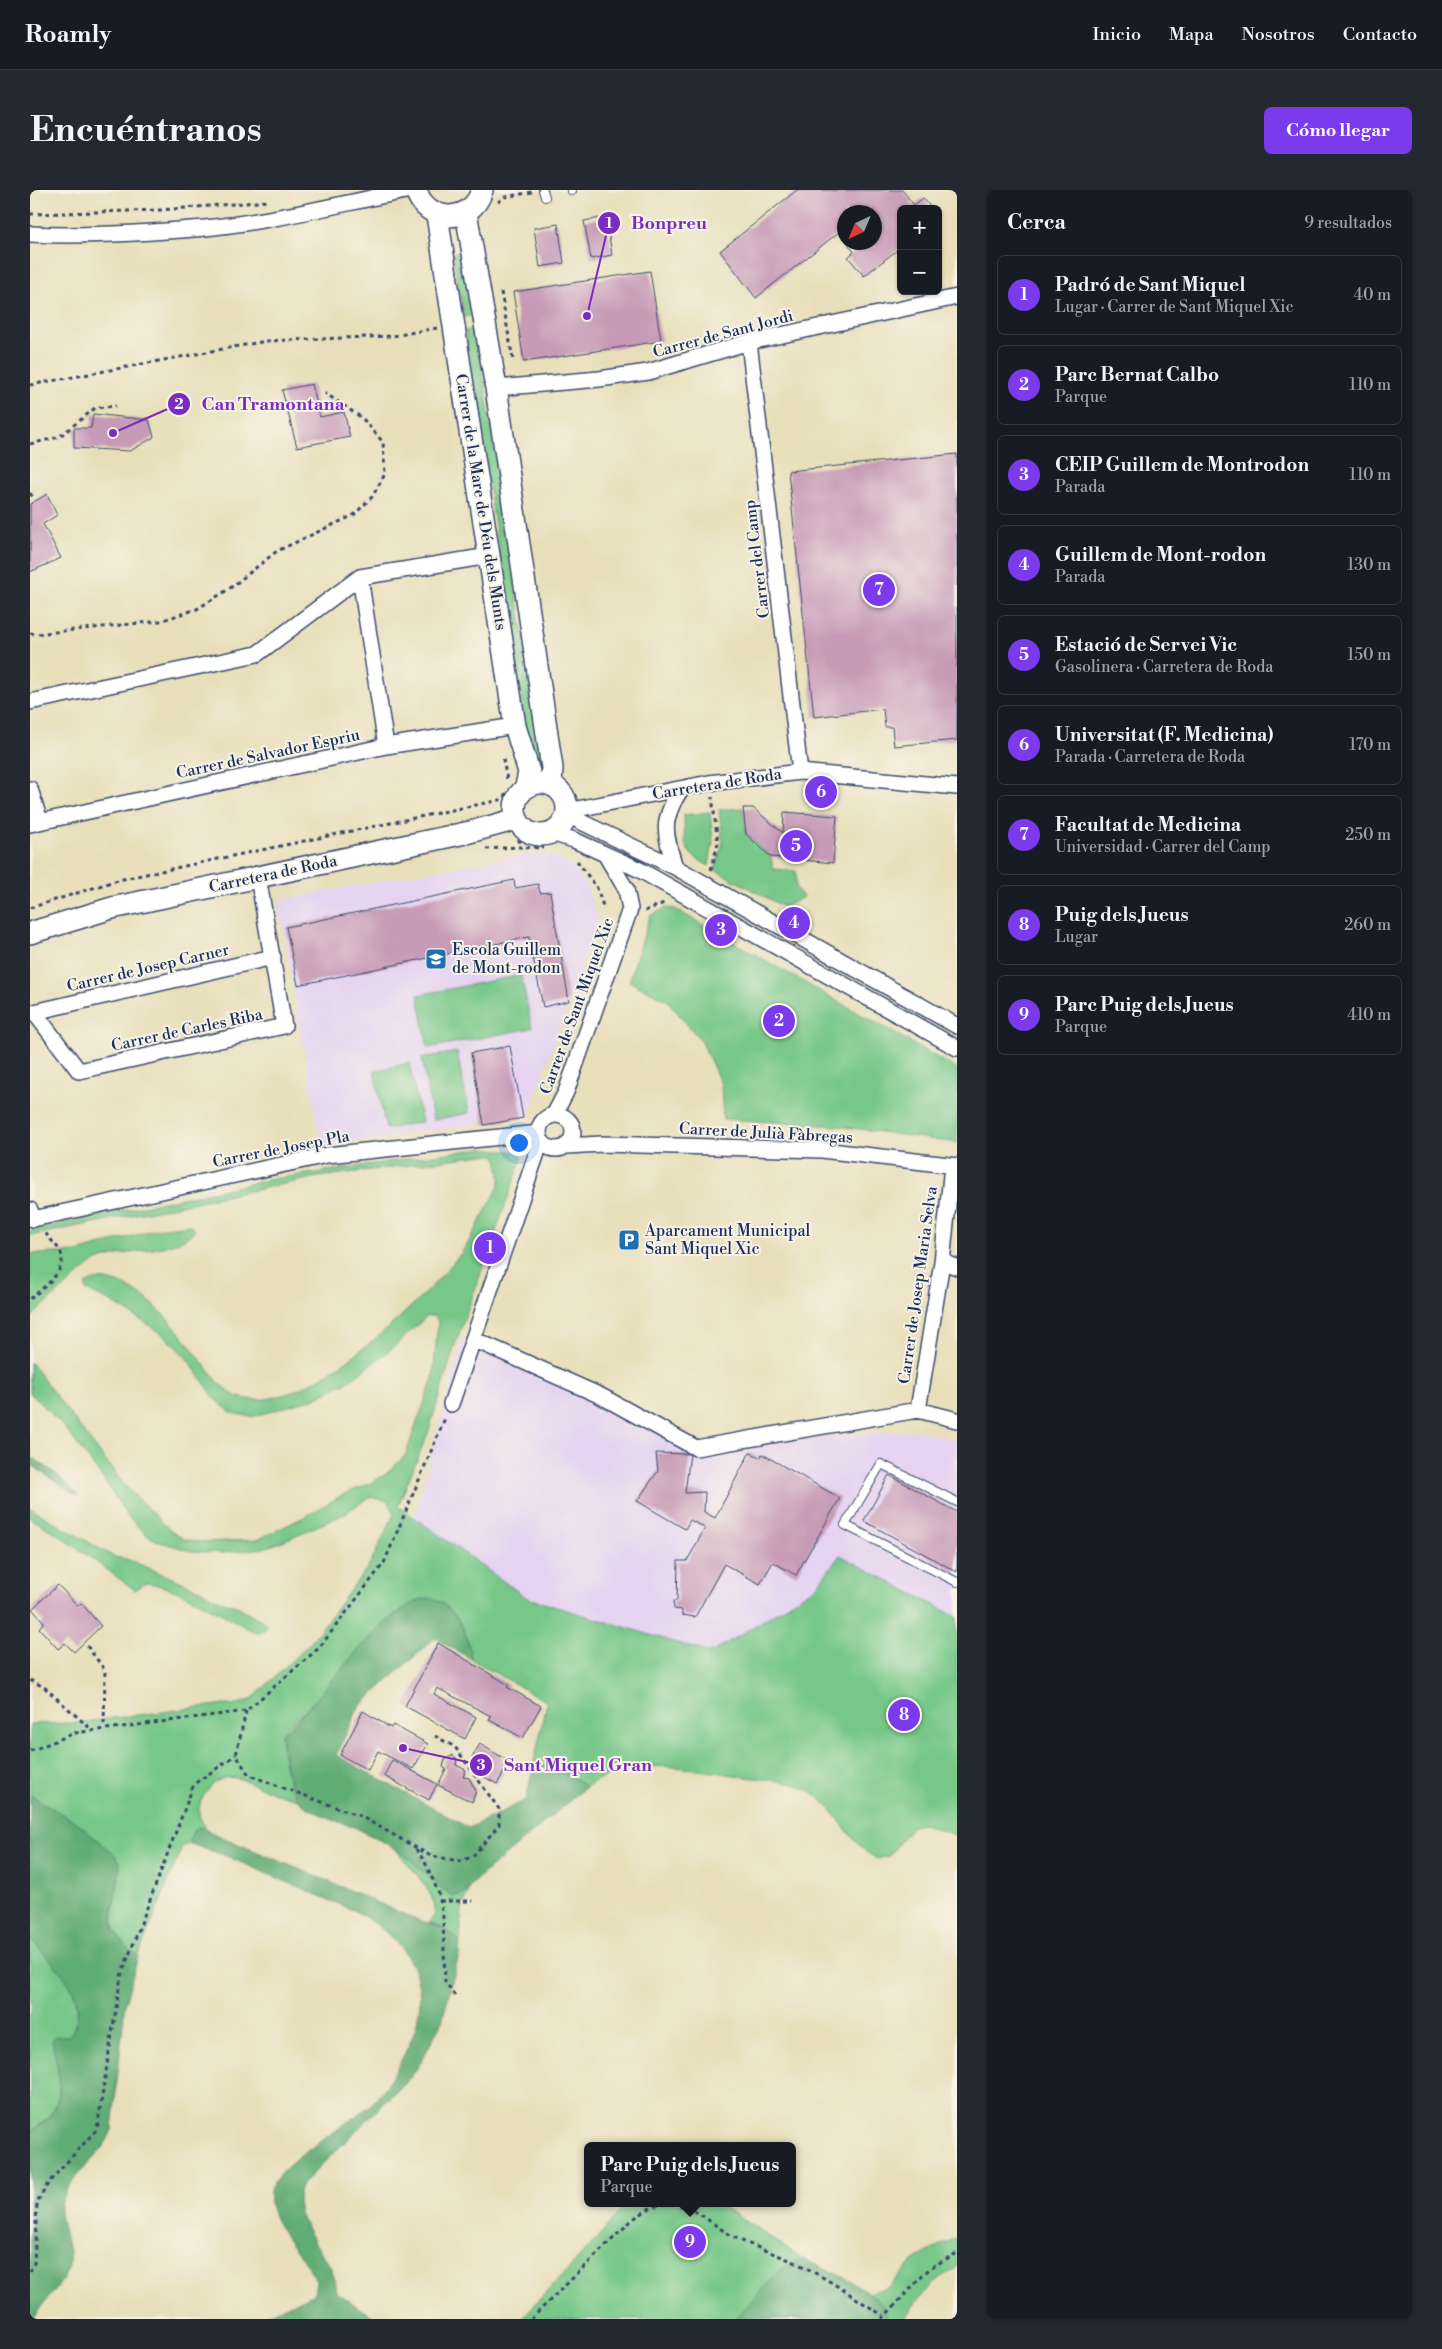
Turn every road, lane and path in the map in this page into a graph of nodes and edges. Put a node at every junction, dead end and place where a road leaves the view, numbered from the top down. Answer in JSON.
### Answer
{"nodes":[{"id":1,"x":411,"y":190,"type":"edge"},
{"id":2,"x":416,"y":190,"type":"edge"},
{"id":3,"x":516,"y":194,"type":"dead end"},
{"id":4,"x":488,"y":197,"type":"edge"},
{"id":5,"x":278,"y":200,"type":"dead end"},
{"id":6,"x":466,"y":212,"type":"junction"},
{"id":7,"x":30,"y":214,"type":"edge"},
{"id":8,"x":438,"y":215,"type":"junction"},
{"id":9,"x":30,"y":234,"type":"edge"},
{"id":10,"x":957,"y":297,"type":"edge"},
{"id":11,"x":432,"y":329,"type":"dead end"},
{"id":12,"x":749,"y":342,"type":"junction"},
{"id":13,"x":30,"y":385,"type":"edge"},
{"id":14,"x":496,"y":388,"type":"junction"},
{"id":15,"x":325,"y":394,"type":"dead end"},
{"id":16,"x":116,"y":406,"type":"dead end"},
{"id":17,"x":30,"y":444,"type":"edge"},
{"id":18,"x":30,"y":493,"type":"edge"},
{"id":19,"x":34,"y":499,"type":"dead end"},
{"id":20,"x":488,"y":556,"type":"junction"},
{"id":21,"x":360,"y":578,"type":"junction"},
{"id":22,"x":30,"y":633,"type":"edge"},
{"id":23,"x":30,"y":702,"type":"edge"},
{"id":24,"x":515,"y":726,"type":"junction"},
{"id":25,"x":386,"y":746,"type":"junction"},
{"id":26,"x":800,"y":772,"type":"junction"},
{"id":27,"x":709,"y":782,"type":"junction"},
{"id":28,"x":551,"y":785,"type":"junction"},
{"id":29,"x":957,"y":788,"type":"edge"},
{"id":30,"x":30,"y":789,"type":"edge"},
{"id":31,"x":681,"y":789,"type":"junction"},
{"id":32,"x":517,"y":790,"type":"junction"},
{"id":33,"x":713,"y":800,"type":"junction"},
{"id":34,"x":706,"y":801,"type":"dead end"},
{"id":35,"x":567,"y":813,"type":"junction"},
{"id":36,"x":517,"y":819,"type":"junction"},
{"id":37,"x":35,"y":823,"type":"edge"},
{"id":38,"x":510,"y":841,"type":"dead end"},
{"id":39,"x":548,"y":842,"type":"junction"},
{"id":40,"x":482,"y":849,"type":"dead end"},
{"id":41,"x":605,"y":854,"type":"junction"},
{"id":42,"x":572,"y":857,"type":"dead end"},
{"id":43,"x":704,"y":866,"type":"dead end"},
{"id":44,"x":675,"y":867,"type":"junction"},
{"id":45,"x":258,"y":877,"type":"junction"},
{"id":46,"x":669,"y":902,"type":"dead end"},
{"id":47,"x":30,"y":908,"type":"edge"},
{"id":48,"x":604,"y":909,"type":"dead end"},
{"id":49,"x":638,"y":914,"type":"dead end"},
{"id":50,"x":30,"y":933,"type":"edge"},
{"id":51,"x":273,"y":957,"type":"junction"},
{"id":52,"x":32,"y":1013,"type":"edge"},
{"id":53,"x":957,"y":1026,"type":"edge"},
{"id":54,"x":957,"y":1048,"type":"edge"},
{"id":55,"x":554,"y":1115,"type":"junction"},
{"id":56,"x":571,"y":1123,"type":"junction"},
{"id":57,"x":540,"y":1137,"type":"junction"},
{"id":58,"x":602,"y":1144,"type":"junction"},
{"id":59,"x":562,"y":1148,"type":"junction"},
{"id":60,"x":954,"y":1166,"type":"edge"},
{"id":61,"x":530,"y":1176,"type":"junction"},
{"id":62,"x":34,"y":1216,"type":"edge"},
{"id":63,"x":942,"y":1262,"type":"junction"},
{"id":64,"x":957,"y":1267,"type":"edge"},
{"id":65,"x":30,"y":1300,"type":"edge"},
{"id":66,"x":473,"y":1339,"type":"junction"},
{"id":67,"x":451,"y":1404,"type":"joint"},
{"id":68,"x":918,"y":1410,"type":"junction"},
{"id":69,"x":957,"y":1420,"type":"edge"},
{"id":70,"x":957,"y":1502,"type":"edge"},
{"id":71,"x":957,"y":1582,"type":"edge"},
{"id":72,"x":87,"y":1646,"type":"dead end"},
{"id":73,"x":30,"y":1680,"type":"edge"},
{"id":74,"x":246,"y":1712,"type":"junction"},
{"id":75,"x":104,"y":1728,"type":"junction"},
{"id":76,"x":93,"y":1730,"type":"junction"},
{"id":77,"x":435,"y":1736,"type":"dead end"},
{"id":78,"x":30,"y":1751,"type":"edge"},
{"id":79,"x":236,"y":1755,"type":"junction"},
{"id":80,"x":414,"y":1847,"type":"junction"},
{"id":81,"x":440,"y":1901,"type":"junction"},
{"id":82,"x":473,"y":1901,"type":"dead end"},
{"id":83,"x":455,"y":1996,"type":"dead end"},
{"id":84,"x":652,"y":2207,"type":"edge"},
{"id":85,"x":689,"y":2207,"type":"edge"},
{"id":86,"x":957,"y":2253,"type":"edge"},
{"id":87,"x":30,"y":2272,"type":"edge"},
{"id":88,"x":883,"y":2318,"type":"edge"},
{"id":89,"x":531,"y":2319,"type":"edge"}],
"edges":[{"from":1,"to":9,"type":"street"},
{"from":2,"to":8,"type":"street"},
{"from":3,"to":4,"type":"path"},
{"from":4,"to":6,"type":"street"},
{"from":5,"to":7,"type":"path"},
{"from":6,"to":8,"type":"street"},
{"from":6,"to":14,"type":"street","name":"Carrer de la Mare de Déu dels Munts"},
{"from":8,"to":20,"type":"street","name":"Carrer de la Mare de Déu dels Munts"},
{"from":10,"to":12,"type":"street","name":"Carrer de Sant Jordi"},
{"from":11,"to":13,"type":"path"},
{"from":12,"to":14,"type":"street","name":"Carrer de Sant Jordi"},
{"from":12,"to":26,"type":"street","name":"Carrer del Camp"},
{"from":14,"to":28,"type":"street","name":"Carrer de la Mare de Déu dels Munts"},
{"from":15,"to":22,"type":"path"},
{"from":16,"to":17,"type":"path"},
{"from":18,"to":19,"type":"path"},
{"from":20,"to":21,"type":"street"},
{"from":20,"to":24,"type":"street","name":"Carrer de la Mare de Déu dels Munts"},
{"from":21,"to":23,"type":"street"},
{"from":21,"to":25,"type":"street"},
{"from":24,"to":25,"type":"street","name":"Carrer de Salvador Espriu"},
{"from":24,"to":32,"type":"street","name":"Carrer de la Mare de Déu dels Munts"},
{"from":25,"to":37,"type":"street","name":"Carrer de Salvador Espriu"},
{"from":26,"to":27,"type":"street","name":"Carretera de Roda"},
{"from":26,"to":29,"type":"street","name":"Carretera de Roda"},
{"from":27,"to":31,"type":"street","name":"Carretera de Roda"},
{"from":27,"to":33,"type":"path"},
{"from":28,"to":32,"type":"street"},
{"from":28,"to":35,"type":"street"},
{"from":30,"to":37,"type":"street"},
{"from":31,"to":35,"type":"street","name":"Carretera de Roda"},
{"from":31,"to":44,"type":"street"},
{"from":32,"to":36,"type":"street"},
{"from":32,"to":47,"type":"path"},
{"from":33,"to":34,"type":"path"},
{"from":33,"to":43,"type":"path"},
{"from":35,"to":39,"type":"street"},
{"from":35,"to":44,"type":"street"},
{"from":36,"to":39,"type":"street"},
{"from":36,"to":45,"type":"street","name":"Carretera de Roda"},
{"from":38,"to":39,"type":"path"},
{"from":39,"to":40,"type":"path"},
{"from":39,"to":41,"type":"street"},
{"from":41,"to":54,"type":"street"},
{"from":41,"to":55,"type":"street","name":"Carrer de Sant Miquel Xic"},
{"from":42,"to":48,"type":"path"},
{"from":44,"to":53,"type":"street"},
{"from":45,"to":50,"type":"street","name":"Carretera de Roda"},
{"from":45,"to":51,"type":"street","name":"Carrer de Carles Riba"},
{"from":46,"to":49,"type":"path","name":"Carrer de Sant Miquel Xic"},
{"from":51,"to":52,"type":"street","name":"Carrer de Josep Carner"},
{"from":51,"to":52,"type":"street","name":"Carrer de Carles Riba"},
{"from":55,"to":56,"type":"street"},
{"from":55,"to":57,"type":"street"},
{"from":56,"to":58,"type":"street"},
{"from":56,"to":59,"type":"street"},
{"from":57,"to":59,"type":"street"},
{"from":57,"to":61,"type":"street"},
{"from":57,"to":62,"type":"street","name":"Carrer de Josep Pla"},
{"from":58,"to":59,"type":"street","name":"Carrer de Julià Fàbregas"},
{"from":58,"to":60,"type":"street","name":"Carrer de Julià Fàbregas"},
{"from":59,"to":61,"type":"street"},
{"from":60,"to":63,"type":"street","name":"Carrer de Josep Maria Selva"},
{"from":61,"to":66,"type":"street"},
{"from":62,"to":65,"type":"path"},
{"from":63,"to":64,"type":"street"},
{"from":63,"to":68,"type":"street","name":"Carrer de Josep Maria Selva"},
{"from":66,"to":67,"type":"street"},
{"from":66,"to":68,"type":"street"},
{"from":67,"to":74,"type":"path"},
{"from":68,"to":69,"type":"street"},
{"from":70,"to":71,"type":"lane"},
{"from":72,"to":75,"type":"path"},
{"from":73,"to":76,"type":"path"},
{"from":74,"to":75,"type":"path"},
{"from":74,"to":79,"type":"path"},
{"from":75,"to":76,"type":"path"},
{"from":76,"to":78,"type":"path"},
{"from":77,"to":80,"type":"path"},
{"from":79,"to":80,"type":"path"},
{"from":79,"to":87,"type":"path"},
{"from":80,"to":81,"type":"path"},
{"from":81,"to":82,"type":"path"},
{"from":81,"to":83,"type":"path"},
{"from":84,"to":89,"type":"path"},
{"from":85,"to":88,"type":"path"},
{"from":86,"to":88,"type":"path"}]}
